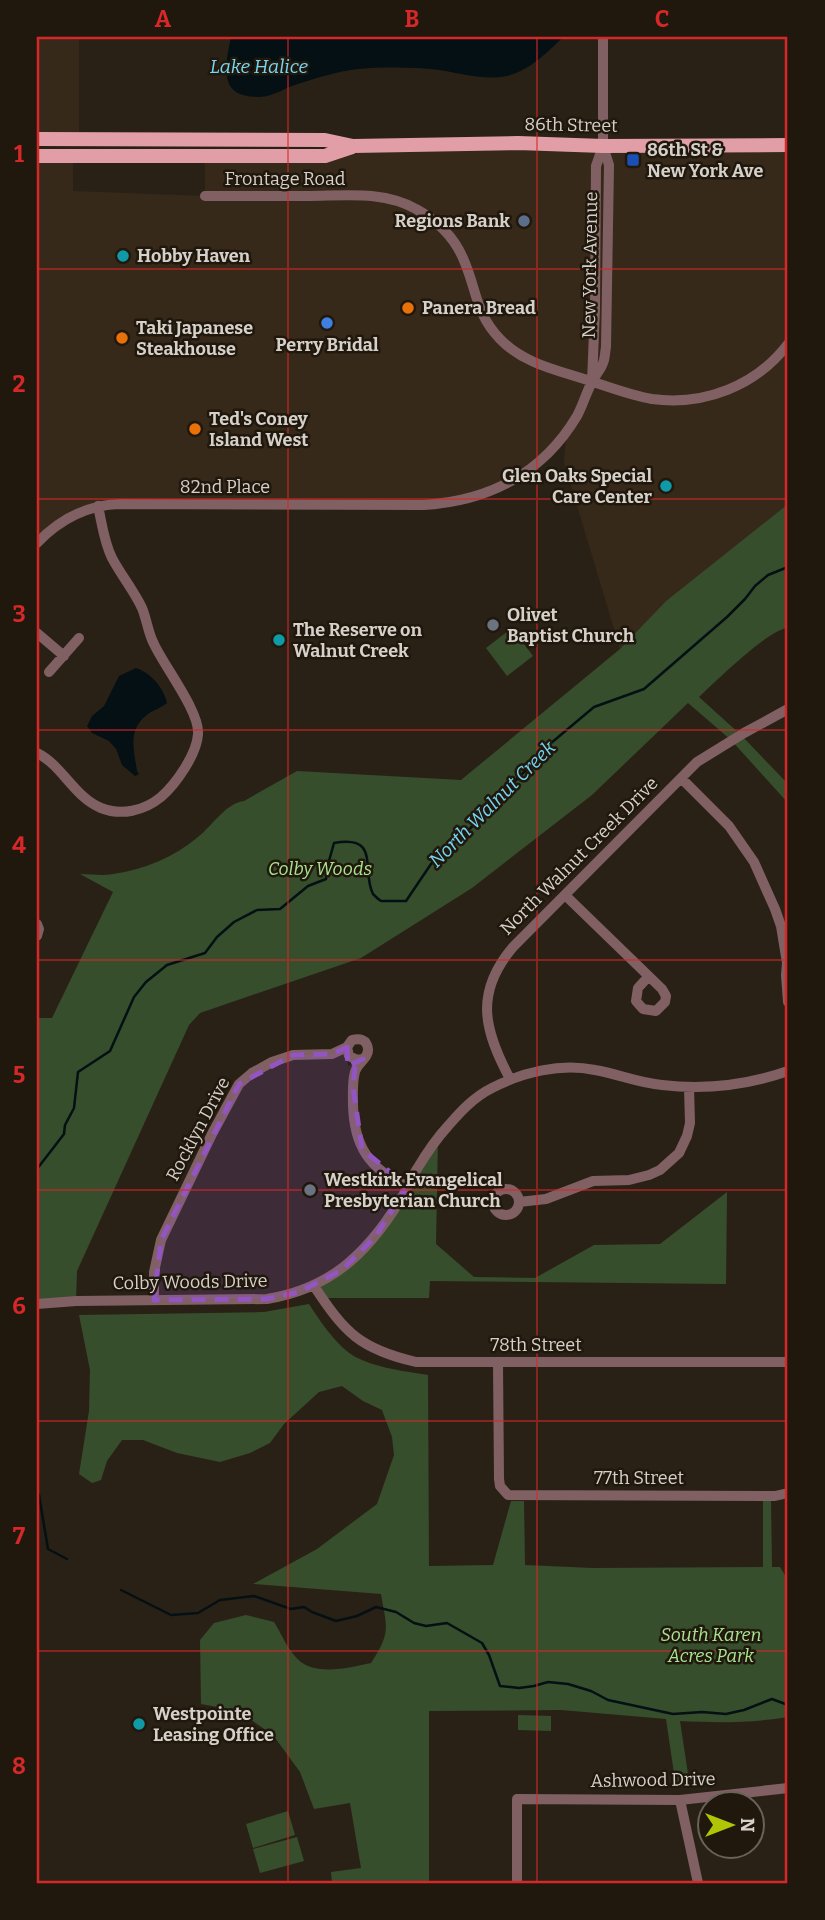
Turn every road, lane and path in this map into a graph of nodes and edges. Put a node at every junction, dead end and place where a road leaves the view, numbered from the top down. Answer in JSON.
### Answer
{"nodes":[{"id":1,"x":603,"y":37,"type":"edge"},
{"id":2,"x":37,"y":139,"type":"edge"},
{"id":3,"x":788,"y":145,"type":"edge"},
{"id":4,"x":353,"y":146,"type":"junction"},
{"id":5,"x":603,"y":146,"type":"junction"},
{"id":6,"x":37,"y":156,"type":"edge"},
{"id":7,"x":205,"y":197,"type":"dead end"},
{"id":8,"x":788,"y":344,"type":"edge"},
{"id":9,"x":592,"y":382,"type":"junction"},
{"id":10,"x":424,"y":505,"type":"joint"},
{"id":11,"x":98,"y":506,"type":"junction"},
{"id":12,"x":37,"y":543,"type":"edge"},
{"id":13,"x":37,"y":634,"type":"edge"},
{"id":14,"x":79,"y":638,"type":"dead end"},
{"id":15,"x":64,"y":656,"type":"junction"},
{"id":16,"x":49,"y":672,"type":"dead end"},
{"id":17,"x":788,"y":709,"type":"edge"},
{"id":18,"x":37,"y":752,"type":"edge"},
{"id":19,"x":681,"y":778,"type":"junction"},
{"id":20,"x":565,"y":895,"type":"junction"},
{"id":21,"x":37,"y":924,"type":"edge"},
{"id":22,"x":37,"y":936,"type":"edge"},
{"id":23,"x":648,"y":977,"type":"dead end"},
{"id":24,"x":788,"y":1002,"type":"edge"},
{"id":25,"x":347,"y":1047,"type":"junction"},
{"id":26,"x":363,"y":1059,"type":"junction"},
{"id":27,"x":788,"y":1071,"type":"edge"},
{"id":28,"x":510,"y":1079,"type":"junction"},
{"id":29,"x":689,"y":1087,"type":"junction"},
{"id":30,"x":407,"y":1186,"type":"junction"},
{"id":31,"x":519,"y":1202,"type":"dead end"},
{"id":32,"x":314,"y":1286,"type":"junction"},
{"id":33,"x":154,"y":1300,"type":"junction"},
{"id":34,"x":37,"y":1304,"type":"edge"},
{"id":35,"x":788,"y":1362,"type":"edge"},
{"id":36,"x":498,"y":1363,"type":"junction"},
{"id":37,"x":788,"y":1493,"type":"edge"},
{"id":38,"x":788,"y":1788,"type":"edge"},
{"id":39,"x":680,"y":1800,"type":"junction"},
{"id":40,"x":517,"y":1883,"type":"edge"},
{"id":41,"x":698,"y":1883,"type":"edge"}],
"edges":[{"from":1,"to":5,"type":"street","name":"New York Avenue"},
{"from":2,"to":4,"type":"main road","name":"86th Street"},
{"from":3,"to":5,"type":"main road","name":"86th Street"},
{"from":4,"to":5,"type":"main road","name":"86th Street"},
{"from":4,"to":6,"type":"main road","name":"86th Street"},
{"from":5,"to":9,"type":"street","name":"New York Avenue"},
{"from":7,"to":9,"type":"street","name":"Frontage Road"},
{"from":8,"to":9,"type":"street","name":"Frontage Road"},
{"from":9,"to":10,"type":"street","name":"New York Avenue"},
{"from":10,"to":11,"type":"street","name":"82nd Place"},
{"from":11,"to":12,"type":"street","name":"82nd Place"},
{"from":11,"to":18,"type":"street"},
{"from":13,"to":15,"type":"street"},
{"from":14,"to":15,"type":"street"},
{"from":15,"to":16,"type":"street"},
{"from":17,"to":19,"type":"street","name":"North Walnut Creek Drive"},
{"from":19,"to":20,"type":"street","name":"North Walnut Creek Drive"},
{"from":19,"to":24,"type":"street"},
{"from":20,"to":23,"type":"street"},
{"from":20,"to":28,"type":"street","name":"North Walnut Creek Drive"},
{"from":21,"to":22,"type":"street"},
{"from":25,"to":26,"type":"street"},
{"from":25,"to":26,"type":"street"},
{"from":25,"to":33,"type":"street","name":"Rocklyn Drive"},
{"from":26,"to":30,"type":"street"},
{"from":27,"to":29,"type":"street","name":"Colby Woods Drive"},
{"from":28,"to":29,"type":"street","name":"Colby Woods Drive"},
{"from":28,"to":30,"type":"street","name":"Colby Woods Drive"},
{"from":29,"to":31,"type":"street"},
{"from":30,"to":32,"type":"street","name":"Colby Woods Drive"},
{"from":32,"to":33,"type":"street","name":"Colby Woods Drive"},
{"from":32,"to":36,"type":"street","name":"78th Street"},
{"from":33,"to":34,"type":"street","name":"Colby Woods Drive"},
{"from":35,"to":36,"type":"street","name":"78th Street"},
{"from":36,"to":37,"type":"street","name":"77th Street"},
{"from":38,"to":39,"type":"street","name":"Ashwood Drive"},
{"from":39,"to":40,"type":"street","name":"Ashwood Drive"},
{"from":39,"to":41,"type":"street"}]}
